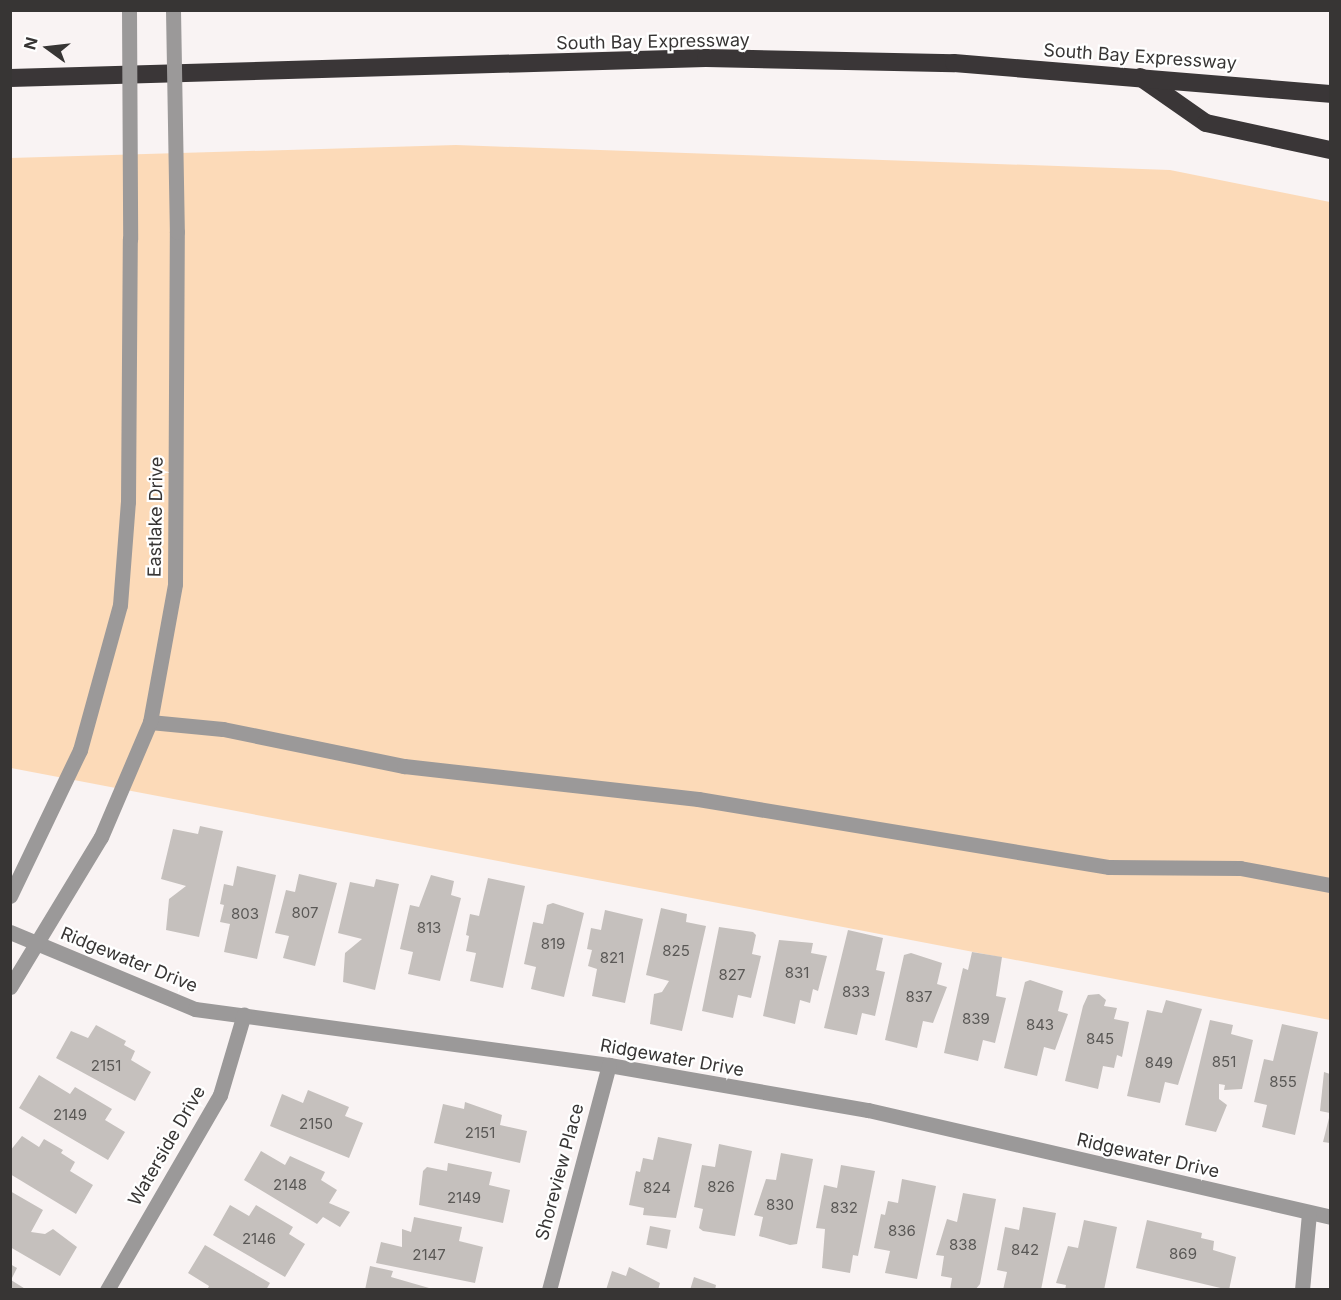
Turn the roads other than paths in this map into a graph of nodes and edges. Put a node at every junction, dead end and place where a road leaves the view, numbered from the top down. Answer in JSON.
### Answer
{"nodes":[{"id":1,"x":129,"y":10,"type":"edge"},
{"id":2,"x":173,"y":10,"type":"edge"},
{"id":3,"x":1138,"y":75,"type":"junction"},
{"id":4,"x":10,"y":78,"type":"edge"},
{"id":5,"x":1330,"y":94,"type":"edge"},
{"id":6,"x":1330,"y":150,"type":"edge"},
{"id":7,"x":150,"y":722,"type":"junction"},
{"id":8,"x":1330,"y":885,"type":"edge"},
{"id":9,"x":10,"y":896,"type":"edge"},
{"id":10,"x":10,"y":932,"type":"edge"},
{"id":11,"x":39,"y":944,"type":"junction"},
{"id":12,"x":10,"y":987,"type":"edge"},
{"id":13,"x":244,"y":1014,"type":"junction"},
{"id":14,"x":609,"y":1065,"type":"junction"},
{"id":15,"x":1309,"y":1213,"type":"junction"},
{"id":16,"x":1330,"y":1217,"type":"edge"},
{"id":17,"x":107,"y":1290,"type":"edge"},
{"id":18,"x":549,"y":1290,"type":"edge"},
{"id":19,"x":1302,"y":1290,"type":"edge"}],
"edges":[{"from":1,"to":9,"type":"street","name":"Eastlake Drive","bridge":true},
{"from":2,"to":7,"type":"street","name":"Eastlake Drive","bridge":true},
{"from":3,"to":4,"type":"highway","name":"South Bay Expressway"},
{"from":3,"to":5,"type":"highway","name":"South Bay Expressway"},
{"from":3,"to":6,"type":"highway"},
{"from":7,"to":8,"type":"street"},
{"from":7,"to":11,"type":"street","name":"Eastlake Drive"},
{"from":10,"to":11,"type":"street","name":"Ridgewater Drive"},
{"from":11,"to":12,"type":"street","name":"Eastlake Drive"},
{"from":11,"to":13,"type":"street","name":"Ridgewater Drive"},
{"from":13,"to":14,"type":"street","name":"Ridgewater Drive"},
{"from":13,"to":17,"type":"street","name":"Waterside Drive"},
{"from":14,"to":15,"type":"street","name":"Ridgewater Drive"},
{"from":14,"to":18,"type":"street","name":"Shoreview Place"},
{"from":15,"to":16,"type":"street","name":"Ridgewater Drive"},
{"from":15,"to":19,"type":"street"}]}
